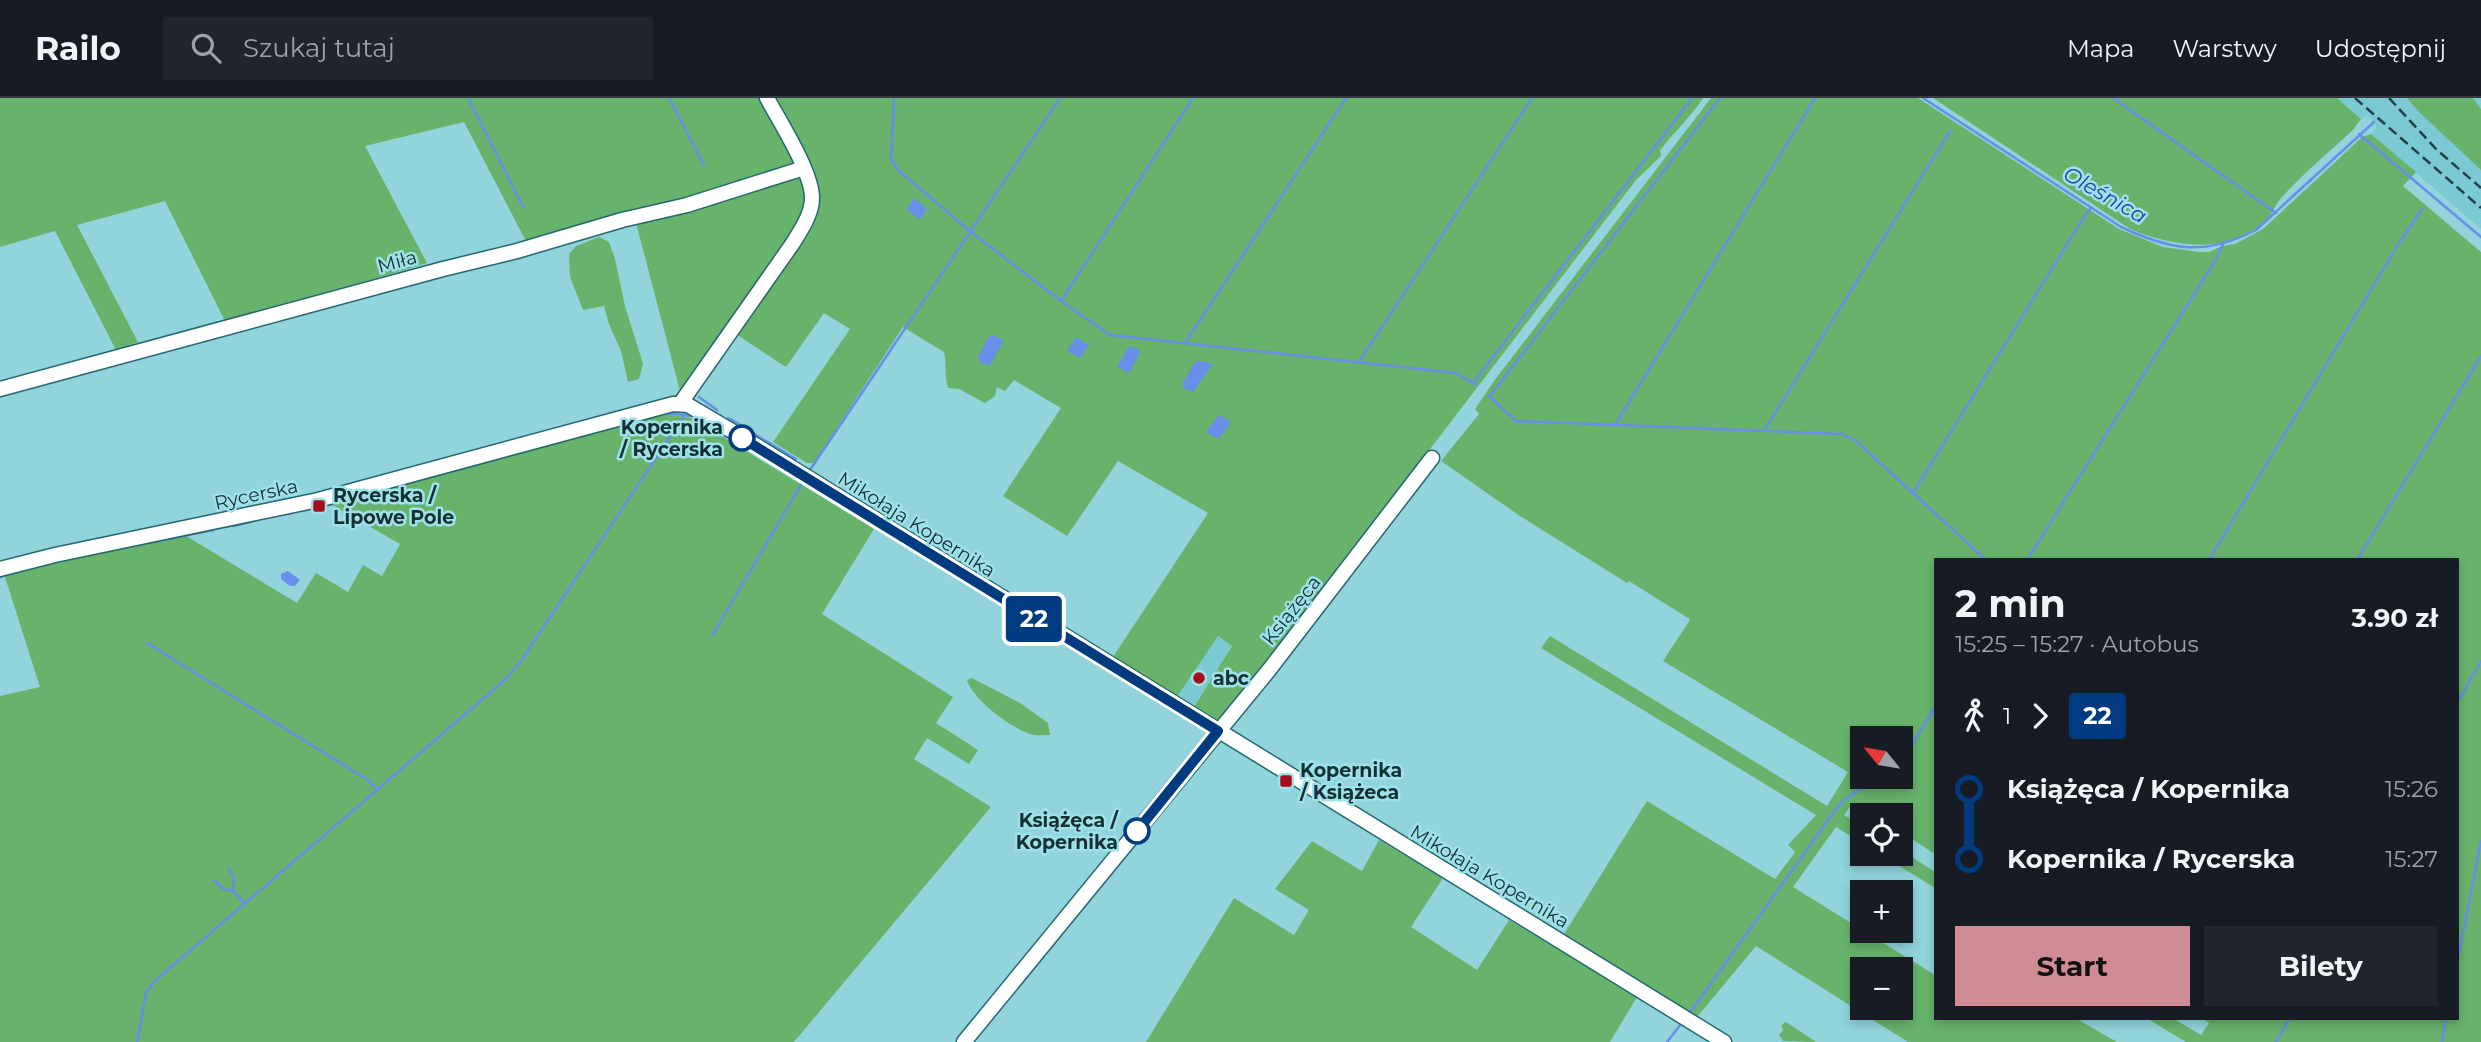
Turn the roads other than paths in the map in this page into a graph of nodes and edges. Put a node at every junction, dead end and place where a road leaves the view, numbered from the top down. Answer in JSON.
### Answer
{"nodes":[{"id":1,"x":767,"y":98,"type":"edge"},
{"id":2,"x":804,"y":168,"type":"junction"},
{"id":3,"x":0,"y":389,"type":"edge"},
{"id":4,"x":680,"y":404,"type":"junction"},
{"id":5,"x":1432,"y":458,"type":"dead end"},
{"id":6,"x":0,"y":569,"type":"edge"},
{"id":7,"x":1218,"y":731,"type":"junction"},
{"id":8,"x":964,"y":1042,"type":"edge"},
{"id":9,"x":1724,"y":1042,"type":"edge"}],
"edges":[{"from":1,"to":2,"type":"street"},
{"from":2,"to":3,"type":"street","name":"Miła"},
{"from":2,"to":4,"type":"street"},
{"from":4,"to":6,"type":"street","name":"Rycerska"},
{"from":4,"to":7,"type":"street","name":"Mikołaja Kopernika"},
{"from":5,"to":7,"type":"street","name":"Książęca"},
{"from":7,"to":8,"type":"street","name":"Książęca"},
{"from":7,"to":9,"type":"street","name":"Mikołaja Kopernika"}]}
